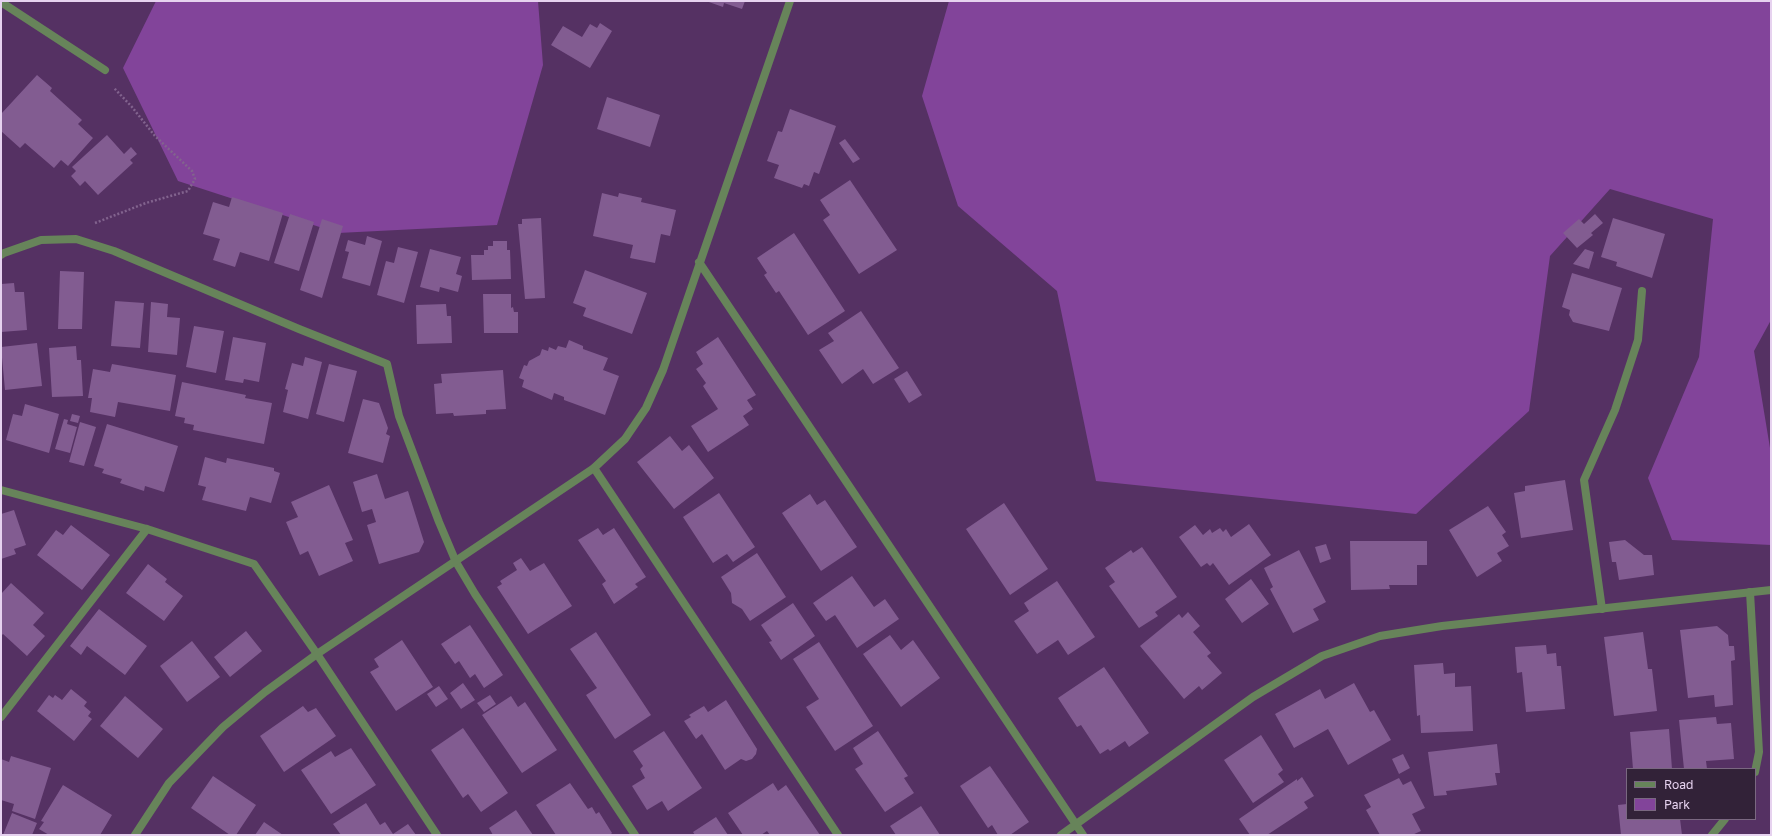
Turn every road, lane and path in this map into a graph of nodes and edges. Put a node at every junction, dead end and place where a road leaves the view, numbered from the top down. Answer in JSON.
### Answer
{"nodes":[{"id":1,"x":790,"y":1,"type":"edge"},
{"id":2,"x":1,"y":2,"type":"edge"},
{"id":3,"x":105,"y":70,"type":"joint"},
{"id":4,"x":76,"y":239,"type":"junction"},
{"id":5,"x":1,"y":255,"type":"edge"},
{"id":6,"x":700,"y":262,"type":"junction"},
{"id":7,"x":1642,"y":291,"type":"dead end"},
{"id":8,"x":594,"y":468,"type":"junction"},
{"id":9,"x":1,"y":490,"type":"edge"},
{"id":10,"x":147,"y":528,"type":"junction"},
{"id":11,"x":456,"y":562,"type":"junction"},
{"id":12,"x":1771,"y":590,"type":"edge"},
{"id":13,"x":1750,"y":592,"type":"junction"},
{"id":14,"x":1602,"y":609,"type":"junction"},
{"id":15,"x":317,"y":654,"type":"junction"},
{"id":16,"x":1,"y":717,"type":"edge"},
{"id":17,"x":1756,"y":768,"type":"edge"},
{"id":18,"x":1724,"y":820,"type":"edge"},
{"id":19,"x":1075,"y":825,"type":"junction"},
{"id":20,"x":135,"y":835,"type":"edge"},
{"id":21,"x":437,"y":835,"type":"edge"},
{"id":22,"x":635,"y":835,"type":"edge"},
{"id":23,"x":838,"y":835,"type":"edge"},
{"id":24,"x":1061,"y":835,"type":"edge"},
{"id":25,"x":1083,"y":835,"type":"edge"},
{"id":26,"x":1712,"y":835,"type":"edge"}],
"edges":[{"from":1,"to":6,"type":"street"},
{"from":2,"to":3,"type":"street"},
{"from":3,"to":4,"type":"path"},
{"from":4,"to":5,"type":"street"},
{"from":4,"to":11,"type":"street"},
{"from":6,"to":8,"type":"street"},
{"from":6,"to":19,"type":"street"},
{"from":7,"to":14,"type":"street"},
{"from":8,"to":11,"type":"street"},
{"from":8,"to":23,"type":"street"},
{"from":9,"to":10,"type":"street"},
{"from":10,"to":15,"type":"street"},
{"from":10,"to":16,"type":"street"},
{"from":11,"to":15,"type":"street"},
{"from":11,"to":22,"type":"street"},
{"from":12,"to":13,"type":"street"},
{"from":13,"to":14,"type":"street"},
{"from":13,"to":17,"type":"street"},
{"from":14,"to":19,"type":"street"},
{"from":15,"to":20,"type":"street"},
{"from":15,"to":21,"type":"street"},
{"from":18,"to":26,"type":"street"},
{"from":19,"to":24,"type":"street"},
{"from":19,"to":25,"type":"street"}]}
